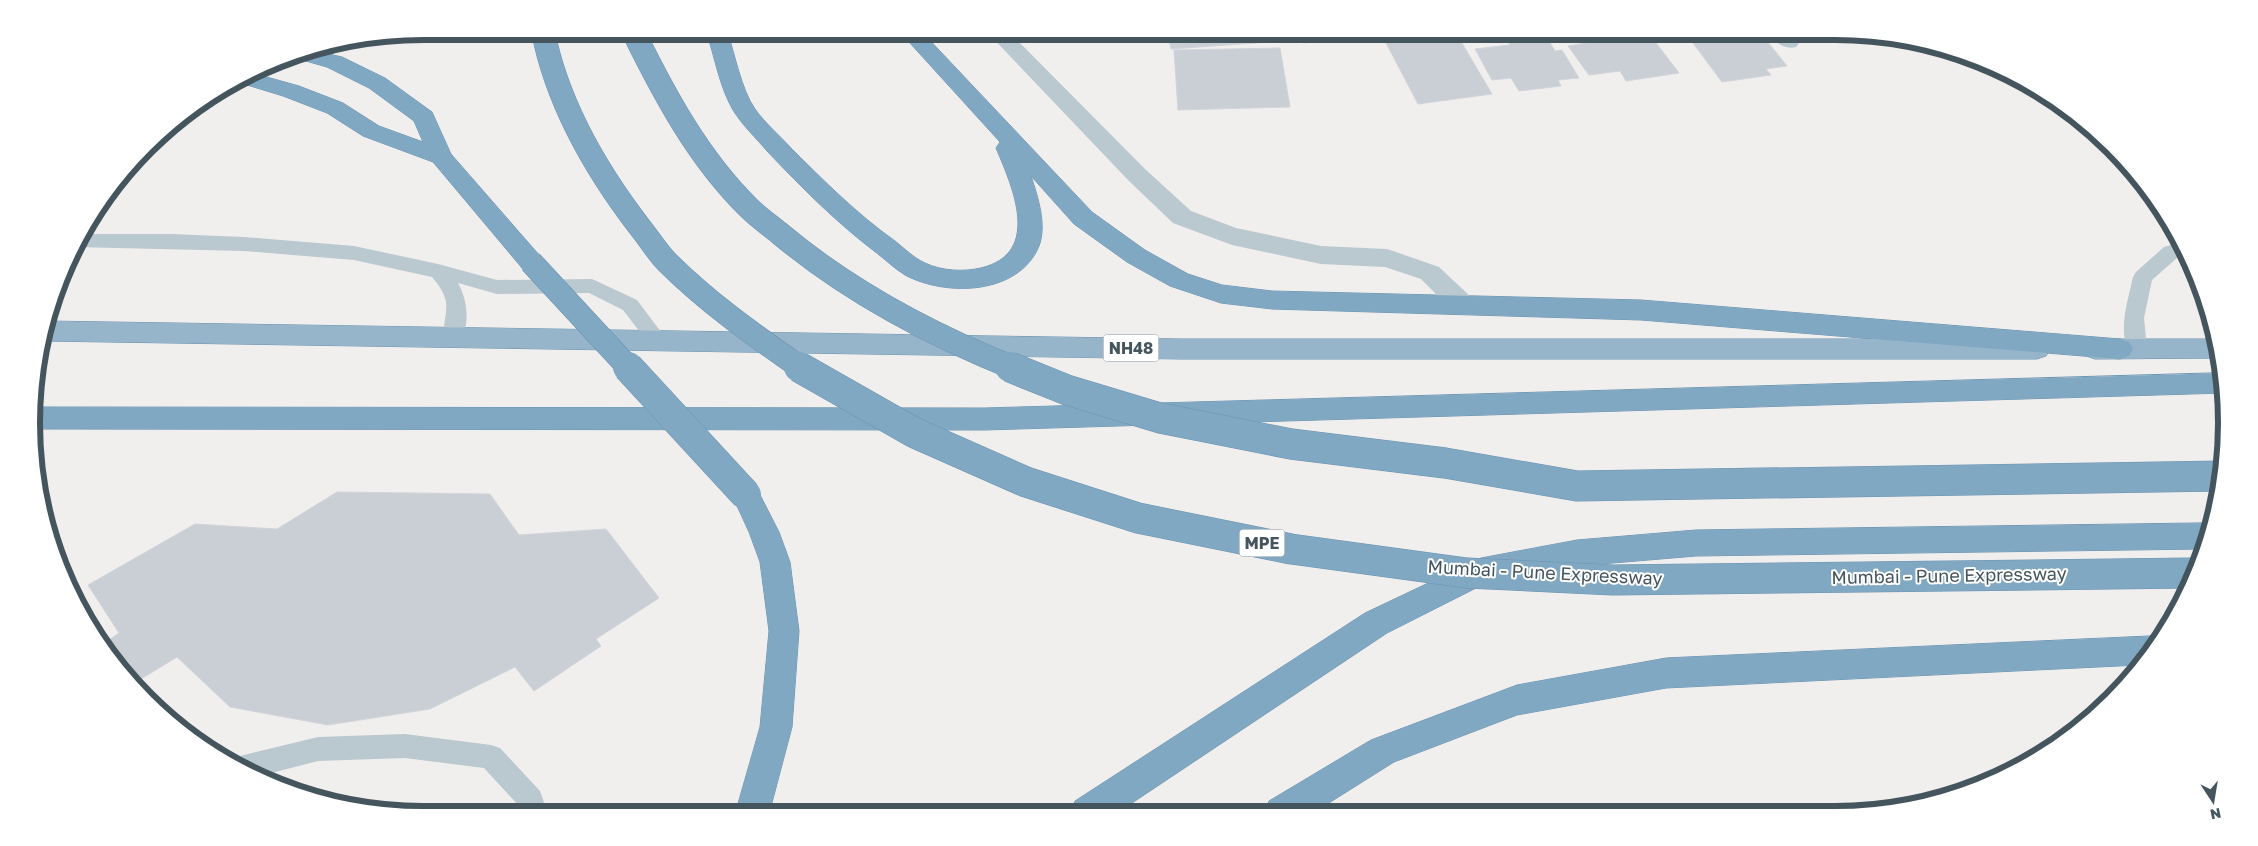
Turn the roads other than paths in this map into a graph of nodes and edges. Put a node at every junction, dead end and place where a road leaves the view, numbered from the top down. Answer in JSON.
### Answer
{"nodes":[{"id":1,"x":545,"y":40,"type":"edge"},
{"id":2,"x":637,"y":40,"type":"edge"},
{"id":3,"x":719,"y":40,"type":"edge"},
{"id":4,"x":917,"y":40,"type":"edge"},
{"id":5,"x":1005,"y":40,"type":"edge"},
{"id":6,"x":311,"y":57,"type":"edge"},
{"id":7,"x":252,"y":80,"type":"edge"},
{"id":8,"x":995,"y":124,"type":"junction"},
{"id":9,"x":441,"y":157,"type":"junction"},
{"id":10,"x":86,"y":241,"type":"edge"},
{"id":11,"x":2177,"y":250,"type":"edge"},
{"id":12,"x":438,"y":271,"type":"junction"},
{"id":13,"x":1462,"y":305,"type":"junction"},
{"id":14,"x":51,"y":331,"type":"edge"},
{"id":15,"x":453,"y":337,"type":"junction"},
{"id":16,"x":657,"y":340,"type":"junction"},
{"id":17,"x":2129,"y":349,"type":"junction"},
{"id":18,"x":2211,"y":349,"type":"edge"},
{"id":19,"x":2216,"y":383,"type":"edge"},
{"id":20,"x":40,"y":418,"type":"edge"},
{"id":21,"x":2215,"y":476,"type":"edge"},
{"id":22,"x":2201,"y":536,"type":"edge"},
{"id":23,"x":2188,"y":573,"type":"edge"},
{"id":24,"x":2143,"y":650,"type":"edge"},
{"id":25,"x":251,"y":765,"type":"edge"},
{"id":26,"x":533,"y":806,"type":"edge"},
{"id":27,"x":754,"y":806,"type":"edge"},
{"id":28,"x":1098,"y":806,"type":"edge"},
{"id":29,"x":1293,"y":806,"type":"edge"}],
"edges":[{"from":1,"to":23,"type":"highway","name":"Mumbai - Pune Expressway","number":"MPE","bridge":true},
{"from":2,"to":21,"type":"highway","bridge":true},
{"from":3,"to":8,"type":"highway"},
{"from":4,"to":8,"type":"highway"},
{"from":5,"to":13,"type":"street"},
{"from":6,"to":9,"type":"highway"},
{"from":7,"to":9,"type":"highway"},
{"from":8,"to":13,"type":"highway"},
{"from":9,"to":27,"type":"highway","bridge":true},
{"from":10,"to":12,"type":"lane"},
{"from":11,"to":17,"type":"lane"},
{"from":12,"to":15,"type":"lane"},
{"from":12,"to":16,"type":"lane"},
{"from":13,"to":17,"type":"highway"},
{"from":14,"to":15,"type":"highway","number":"NH48"},
{"from":15,"to":16,"type":"highway","number":"NH48"},
{"from":16,"to":17,"type":"highway","number":"NH48"},
{"from":17,"to":18,"type":"highway","number":"NH48"},
{"from":19,"to":20,"type":"highway"},
{"from":22,"to":28,"type":"highway"},
{"from":24,"to":29,"type":"highway"},
{"from":25,"to":26,"type":"lane"}]}
